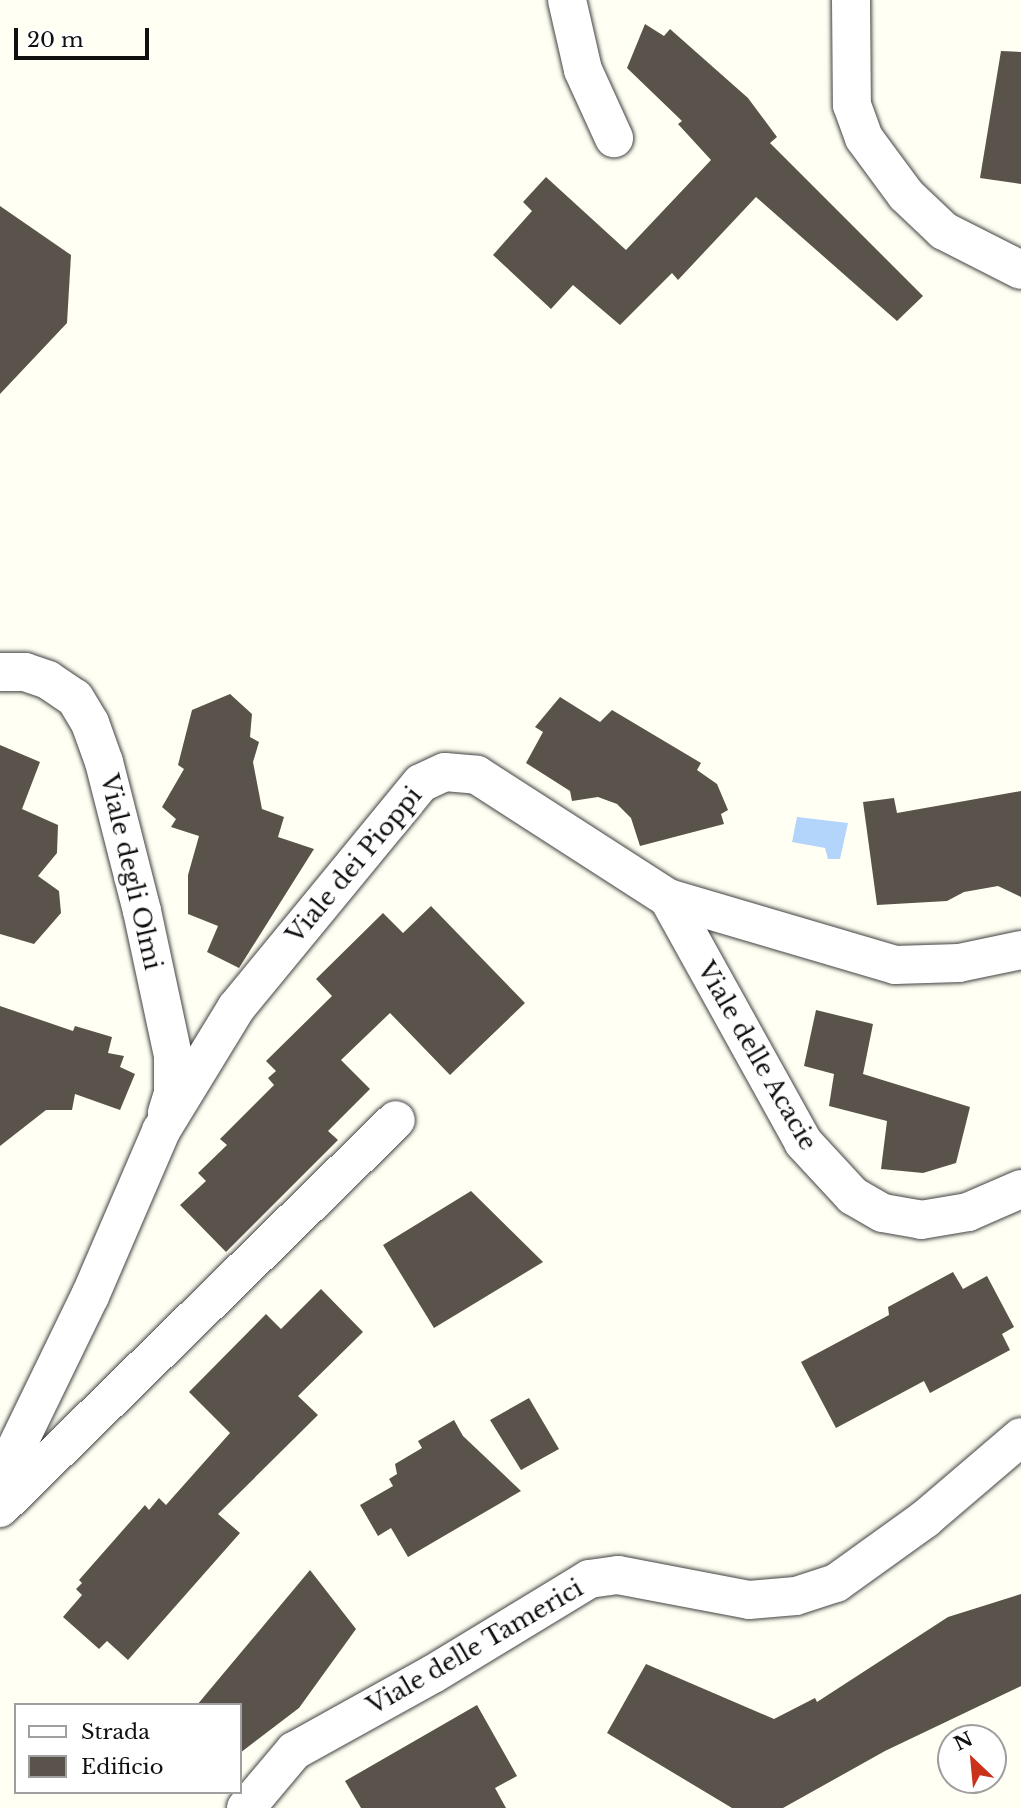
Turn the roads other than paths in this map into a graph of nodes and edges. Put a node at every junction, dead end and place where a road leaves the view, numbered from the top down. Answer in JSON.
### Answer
{"nodes":[{"id":1,"x":567,"y":0,"type":"edge"},
{"id":2,"x":851,"y":0,"type":"edge"},
{"id":3,"x":614,"y":138,"type":"dead end"},
{"id":4,"x":1021,"y":270,"type":"edge"},
{"id":5,"x":0,"y":673,"type":"edge"},
{"id":6,"x":668,"y":898,"type":"junction"},
{"id":7,"x":1021,"y":950,"type":"edge"},
{"id":8,"x":396,"y":1120,"type":"dead end"},
{"id":9,"x":162,"y":1132,"type":"junction"},
{"id":10,"x":1021,"y":1189,"type":"edge"},
{"id":11,"x":1021,"y":1437,"type":"edge"},
{"id":12,"x":0,"y":1481,"type":"edge"},
{"id":13,"x":0,"y":1508,"type":"edge"},
{"id":14,"x":246,"y":1808,"type":"edge"}],
"edges":[{"from":1,"to":3,"type":"street"},
{"from":2,"to":4,"type":"street"},
{"from":5,"to":9,"type":"street","name":"Viale degli Olmi"},
{"from":6,"to":7,"type":"street","name":"Viale dei Pioppi"},
{"from":6,"to":9,"type":"street","name":"Viale dei Pioppi"},
{"from":6,"to":10,"type":"street","name":"Viale delle Acacie"},
{"from":8,"to":13,"type":"street"},
{"from":9,"to":12,"type":"street","name":"Viale dei Pioppi"},
{"from":11,"to":14,"type":"street","name":"Viale delle Tamerici"}]}
